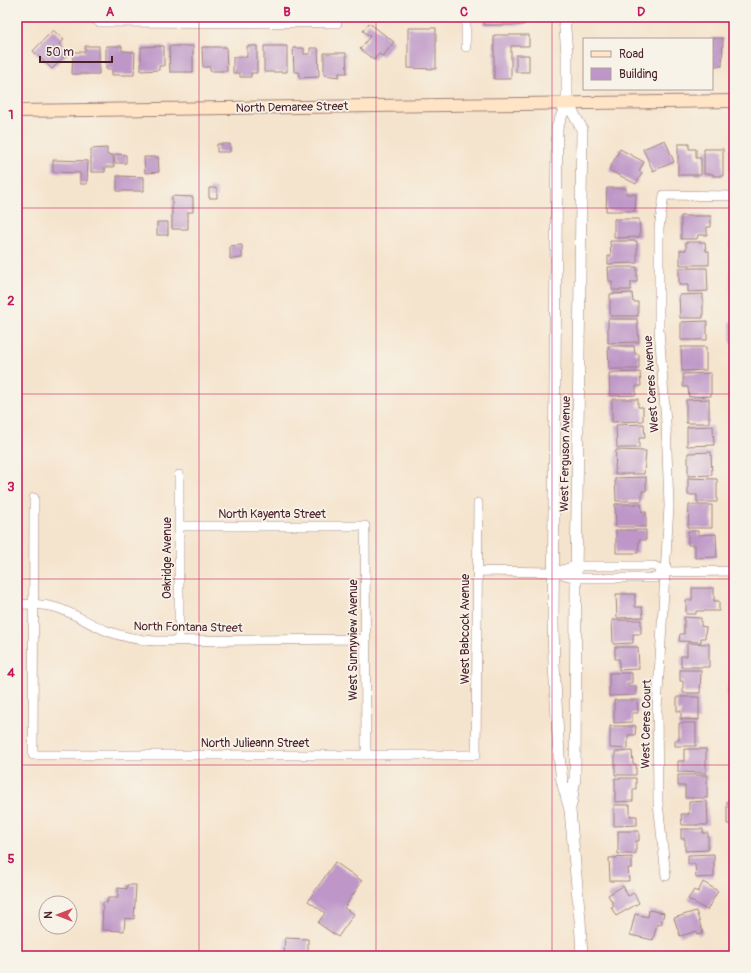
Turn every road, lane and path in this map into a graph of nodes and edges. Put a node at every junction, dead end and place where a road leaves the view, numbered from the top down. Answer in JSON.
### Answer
{"nodes":[{"id":1,"x":92,"y":17,"type":"edge"},
{"id":2,"x":466,"y":17,"type":"edge"},
{"id":3,"x":564,"y":17,"type":"edge"},
{"id":4,"x":212,"y":20,"type":"edge"},
{"id":5,"x":337,"y":20,"type":"edge"},
{"id":6,"x":466,"y":47,"type":"dead end"},
{"id":7,"x":734,"y":101,"type":"edge"},
{"id":8,"x":567,"y":102,"type":"junction"},
{"id":9,"x":17,"y":111,"type":"edge"},
{"id":10,"x":734,"y":196,"type":"edge"},
{"id":11,"x":179,"y":475,"type":"dead end"},
{"id":12,"x":34,"y":498,"type":"dead end"},
{"id":13,"x":478,"y":503,"type":"dead end"},
{"id":14,"x":179,"y":526,"type":"junction"},
{"id":15,"x":365,"y":526,"type":"joint"},
{"id":16,"x":576,"y":566,"type":"junction"},
{"id":17,"x":477,"y":571,"type":"junction"},
{"id":18,"x":734,"y":571,"type":"edge"},
{"id":19,"x":554,"y":572,"type":"junction"},
{"id":20,"x":666,"y":572,"type":"junction"},
{"id":21,"x":576,"y":578,"type":"junction"},
{"id":22,"x":17,"y":604,"type":"edge"},
{"id":23,"x":34,"y":604,"type":"junction"},
{"id":24,"x":365,"y":639,"type":"junction"},
{"id":25,"x":179,"y":640,"type":"junction"},
{"id":26,"x":366,"y":755,"type":"junction"},
{"id":27,"x":476,"y":755,"type":"joint"},
{"id":28,"x":570,"y":810,"type":"junction"},
{"id":29,"x":666,"y":876,"type":"dead end"},
{"id":30,"x":582,"y":956,"type":"edge"}],
"edges":[{"from":1,"to":4,"type":"street"},
{"from":2,"to":6,"type":"street"},
{"from":3,"to":8,"type":"street","name":"West Ferguson Avenue"},
{"from":4,"to":5,"type":"street"},
{"from":7,"to":8,"type":"main road","name":"North Demaree Street"},
{"from":8,"to":9,"type":"main road","name":"North Demaree Street"},
{"from":8,"to":16,"type":"street","name":"West Ferguson Avenue"},
{"from":8,"to":19,"type":"street","name":"West Ferguson Avenue"},
{"from":10,"to":20,"type":"street","name":"West Ceres Avenue"},
{"from":11,"to":14,"type":"street","name":"Oakridge Avenue"},
{"from":12,"to":23,"type":"street"},
{"from":13,"to":17,"type":"street","name":"West Babcock Avenue"},
{"from":14,"to":15,"type":"street","name":"North Kayenta Street"},
{"from":14,"to":25,"type":"street","name":"Oakridge Avenue"},
{"from":15,"to":24,"type":"street","name":"West Sunnyview Avenue"},
{"from":16,"to":19,"type":"street"},
{"from":16,"to":20,"type":"street"},
{"from":16,"to":21,"type":"street","name":"West Ferguson Avenue"},
{"from":17,"to":19,"type":"street"},
{"from":17,"to":27,"type":"street","name":"West Babcock Avenue"},
{"from":18,"to":20,"type":"street"},
{"from":19,"to":21,"type":"street"},
{"from":19,"to":28,"type":"street","name":"West Ferguson Avenue"},
{"from":20,"to":21,"type":"street"},
{"from":20,"to":29,"type":"street","name":"West Ceres Court"},
{"from":21,"to":28,"type":"street","name":"West Ferguson Avenue"},
{"from":22,"to":23,"type":"street","name":"North Fontana Street"},
{"from":23,"to":25,"type":"street","name":"North Fontana Street"},
{"from":23,"to":26,"type":"street","name":"North Julieann Street"},
{"from":24,"to":25,"type":"street","name":"North Fontana Street"},
{"from":24,"to":26,"type":"street","name":"West Sunnyview Avenue"},
{"from":26,"to":27,"type":"street","name":"North Julieann Street"},
{"from":28,"to":30,"type":"street","name":"West Ferguson Avenue"}]}
